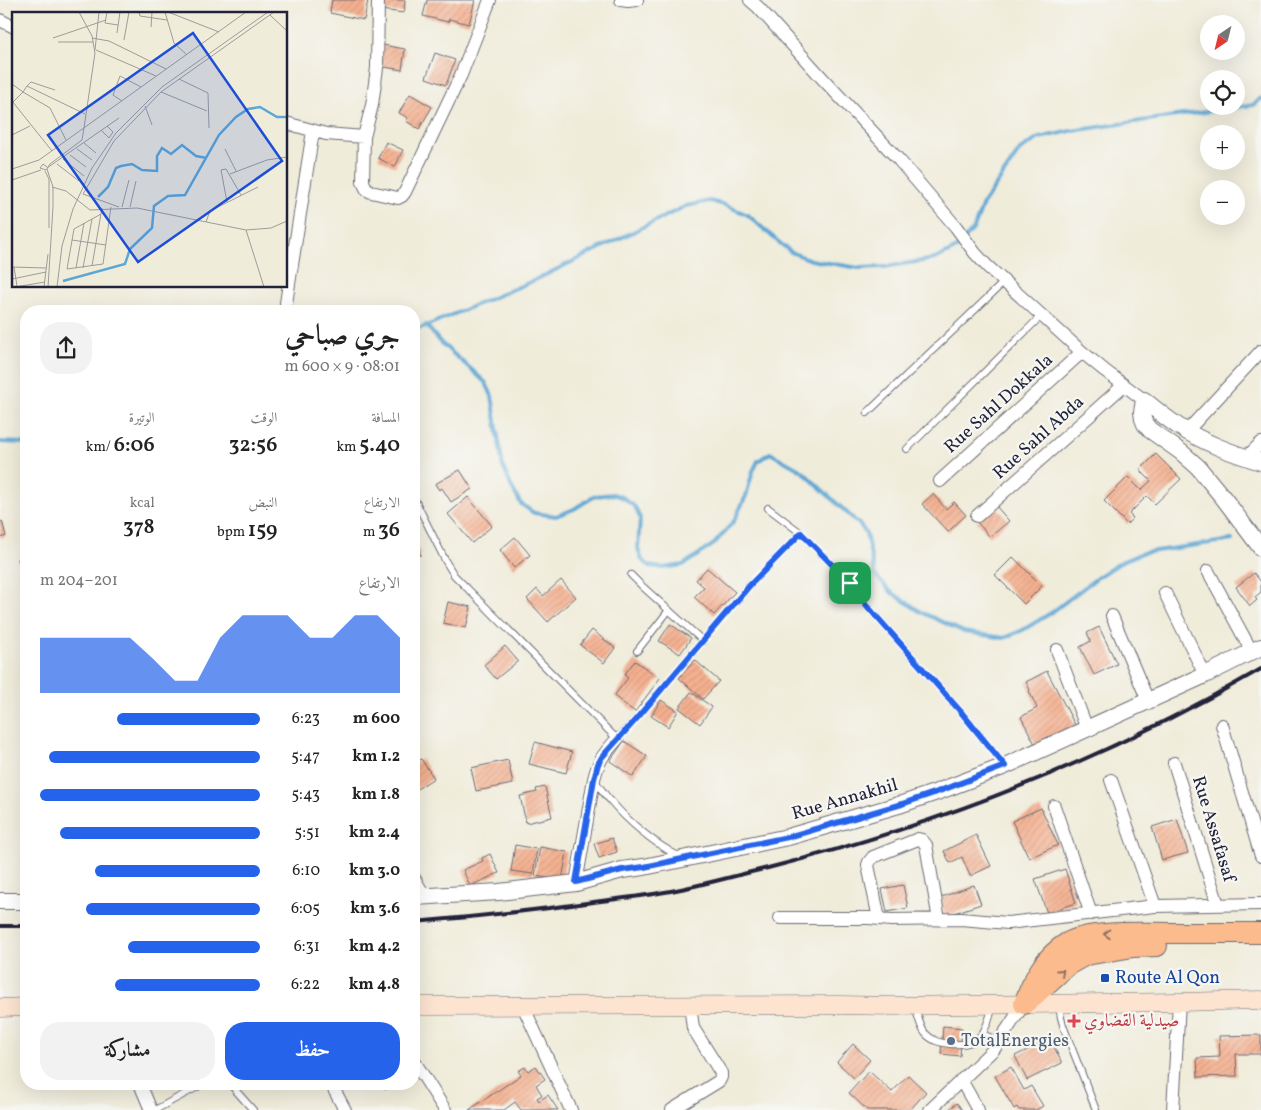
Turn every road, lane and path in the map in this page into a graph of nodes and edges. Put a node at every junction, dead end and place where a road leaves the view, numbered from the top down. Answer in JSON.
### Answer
{"nodes":[{"id":1,"x":378,"y":0,"type":"edge"},
{"id":2,"x":490,"y":0,"type":"edge"},
{"id":3,"x":620,"y":0,"type":"edge"},
{"id":4,"x":637,"y":0,"type":"edge"},
{"id":5,"x":750,"y":0,"type":"edge"},
{"id":6,"x":0,"y":20,"type":"edge"},
{"id":7,"x":12,"y":26,"type":"edge"},
{"id":8,"x":288,"y":124,"type":"edge"},
{"id":9,"x":313,"y":131,"type":"junction"},
{"id":10,"x":364,"y":137,"type":"junction"},
{"id":11,"x":1004,"y":282,"type":"junction"},
{"id":12,"x":286,"y":303,"type":"dead end"},
{"id":13,"x":1041,"y":316,"type":"junction"},
{"id":14,"x":1261,"y":351,"type":"edge"},
{"id":15,"x":1082,"y":352,"type":"junction"},
{"id":16,"x":1124,"y":385,"type":"junction"},
{"id":17,"x":1144,"y":400,"type":"junction"},
{"id":18,"x":867,"y":413,"type":"dead end"},
{"id":19,"x":1187,"y":431,"type":"junction"},
{"id":20,"x":1261,"y":443,"type":"edge"},
{"id":21,"x":907,"y":449,"type":"dead end"},
{"id":22,"x":1254,"y":460,"type":"edge"},
{"id":23,"x":940,"y":482,"type":"dead end"},
{"id":24,"x":768,"y":508,"type":"dead end"},
{"id":25,"x":420,"y":510,"type":"edge"},
{"id":26,"x":977,"y":516,"type":"dead end"},
{"id":27,"x":801,"y":533,"type":"junction"},
{"id":28,"x":1261,"y":548,"type":"edge"},
{"id":29,"x":1208,"y":571,"type":"dead end"},
{"id":30,"x":631,"y":574,"type":"dead end"},
{"id":31,"x":1164,"y":593,"type":"dead end"},
{"id":32,"x":668,"y":610,"type":"junction"},
{"id":33,"x":1112,"y":616,"type":"dead end"},
{"id":34,"x":703,"y":641,"type":"junction"},
{"id":35,"x":1256,"y":649,"type":"edge"},
{"id":36,"x":1057,"y":650,"type":"dead end"},
{"id":37,"x":637,"y":651,"type":"dead end"},
{"id":38,"x":1205,"y":675,"type":"junction"},
{"id":39,"x":1148,"y":701,"type":"junction"},
{"id":40,"x":1222,"y":725,"type":"dead end"},
{"id":41,"x":1087,"y":729,"type":"junction"},
{"id":42,"x":617,"y":739,"type":"junction"},
{"id":43,"x":1174,"y":763,"type":"dead end"},
{"id":44,"x":1005,"y":766,"type":"junction"},
{"id":45,"x":594,"y":779,"type":"junction"},
{"id":46,"x":1111,"y":780,"type":"dead end"},
{"id":47,"x":1054,"y":806,"type":"dead end"},
{"id":48,"x":1261,"y":856,"type":"edge"},
{"id":49,"x":684,"y":858,"type":"junction"},
{"id":50,"x":576,"y":882,"type":"junction"},
{"id":51,"x":420,"y":897,"type":"edge"},
{"id":52,"x":4,"y":901,"type":"edge"},
{"id":53,"x":20,"y":901,"type":"edge"},
{"id":54,"x":1261,"y":904,"type":"edge"},
{"id":55,"x":1218,"y":905,"type":"junction"},
{"id":56,"x":1155,"y":906,"type":"junction"},
{"id":57,"x":1091,"y":914,"type":"junction"},
{"id":58,"x":780,"y":918,"type":"dead end"},
{"id":59,"x":879,"y":919,"type":"junction"},
{"id":60,"x":939,"y":920,"type":"junction"},
{"id":61,"x":1261,"y":933,"type":"edge"},
{"id":62,"x":1261,"y":946,"type":"edge"},
{"id":63,"x":1261,"y":1000,"type":"edge"},
{"id":64,"x":1179,"y":1002,"type":"junction"},
{"id":65,"x":1059,"y":1003,"type":"junction"},
{"id":66,"x":993,"y":1004,"type":"junction"},
{"id":67,"x":1024,"y":1004,"type":"junction"},
{"id":68,"x":690,"y":1005,"type":"junction"},
{"id":69,"x":420,"y":1006,"type":"edge"},
{"id":70,"x":523,"y":1006,"type":"junction"},
{"id":71,"x":914,"y":1006,"type":"junction"},
{"id":72,"x":20,"y":1007,"type":"edge"},
{"id":73,"x":0,"y":1008,"type":"edge"},
{"id":74,"x":982,"y":1034,"type":"junction"},
{"id":75,"x":1000,"y":1041,"type":"junction"},
{"id":76,"x":420,"y":1070,"type":"edge"},
{"id":77,"x":961,"y":1080,"type":"junction"},
{"id":78,"x":143,"y":1090,"type":"edge"},
{"id":79,"x":191,"y":1090,"type":"edge"},
{"id":80,"x":235,"y":1090,"type":"edge"},
{"id":81,"x":334,"y":1090,"type":"edge"},
{"id":82,"x":153,"y":1110,"type":"edge"},
{"id":83,"x":253,"y":1110,"type":"edge"},
{"id":84,"x":345,"y":1110,"type":"edge"},
{"id":85,"x":445,"y":1110,"type":"edge"},
{"id":86,"x":572,"y":1110,"type":"edge"},
{"id":87,"x":672,"y":1110,"type":"edge"},
{"id":88,"x":930,"y":1110,"type":"edge"},
{"id":89,"x":978,"y":1110,"type":"edge"},
{"id":90,"x":1096,"y":1110,"type":"edge"},
{"id":91,"x":1173,"y":1110,"type":"edge"}],
"edges":[{"from":1,"to":10,"type":"street"},
{"from":2,"to":10,"type":"street"},
{"from":3,"to":4,"type":"street"},
{"from":5,"to":11,"type":"street"},
{"from":6,"to":7,"type":"street"},
{"from":8,"to":9,"type":"street"},
{"from":9,"to":10,"type":"street"},
{"from":9,"to":12,"type":"street"},
{"from":11,"to":13,"type":"street"},
{"from":11,"to":18,"type":"lane"},
{"from":13,"to":15,"type":"street"},
{"from":13,"to":21,"type":"lane"},
{"from":14,"to":19,"type":"street"},
{"from":15,"to":16,"type":"street"},
{"from":15,"to":23,"type":"street","name":"Rue Sahl Dokkala"},
{"from":16,"to":17,"type":"street"},
{"from":16,"to":26,"type":"street","name":"Rue Sahl Abda"},
{"from":17,"to":19,"type":"street"},
{"from":17,"to":28,"type":"street"},
{"from":19,"to":22,"type":"street"},
{"from":20,"to":22,"type":"street"},
{"from":24,"to":27,"type":"lane"},
{"from":25,"to":42,"type":"lane"},
{"from":27,"to":34,"type":"lane"},
{"from":27,"to":44,"type":"lane"},
{"from":29,"to":35,"type":"street"},
{"from":30,"to":32,"type":"lane"},
{"from":31,"to":38,"type":"street"},
{"from":32,"to":34,"type":"lane"},
{"from":32,"to":37,"type":"lane"},
{"from":33,"to":39,"type":"street"},
{"from":34,"to":42,"type":"lane"},
{"from":35,"to":38,"type":"street","name":"Rue Annakhil"},
{"from":36,"to":41,"type":"street"},
{"from":38,"to":39,"type":"street","name":"Rue Annakhil"},
{"from":39,"to":41,"type":"street","name":"Rue Annakhil"},
{"from":40,"to":48,"type":"street"},
{"from":41,"to":44,"type":"street","name":"Rue Annakhil"},
{"from":42,"to":45,"type":"street"},
{"from":43,"to":55,"type":"street","name":"Rue Assafasaf"},
{"from":44,"to":49,"type":"street","name":"Rue Annakhil"},
{"from":45,"to":49,"type":"lane"},
{"from":45,"to":50,"type":"street"},
{"from":46,"to":56,"type":"street"},
{"from":47,"to":57,"type":"street"},
{"from":49,"to":50,"type":"street","name":"Rue Annakhil"},
{"from":50,"to":51,"type":"street","name":"Rue Annakhil"},
{"from":52,"to":53,"type":"street"},
{"from":54,"to":55,"type":"street"},
{"from":55,"to":56,"type":"street"},
{"from":56,"to":57,"type":"street"},
{"from":57,"to":60,"type":"street"},
{"from":58,"to":59,"type":"street"},
{"from":59,"to":60,"type":"street"},
{"from":59,"to":60,"type":"street"},
{"from":61,"to":67,"type":"main road","one_way":true},
{"from":67,"to":62,"type":"main road","one_way":true},
{"from":63,"to":64,"type":"main road"},
{"from":64,"to":65,"type":"main road"},
{"from":64,"to":91,"type":"street"},
{"from":65,"to":67,"type":"main road"},
{"from":65,"to":90,"type":"lane"},
{"from":66,"to":67,"type":"main road"},
{"from":66,"to":71,"type":"main road"},
{"from":66,"to":74,"type":"lane"},
{"from":67,"to":75,"type":"street"},
{"from":68,"to":70,"type":"main road"},
{"from":68,"to":71,"type":"main road"},
{"from":68,"to":87,"type":"street"},
{"from":69,"to":70,"type":"main road"},
{"from":70,"to":86,"type":"street"},
{"from":71,"to":74,"type":"lane"},
{"from":72,"to":73,"type":"main road"},
{"from":74,"to":75,"type":"lane"},
{"from":75,"to":77,"type":"street"},
{"from":76,"to":85,"type":"street"},
{"from":77,"to":88,"type":"street"},
{"from":77,"to":89,"type":"street"},
{"from":78,"to":82,"type":"street"},
{"from":79,"to":82,"type":"lane"},
{"from":80,"to":83,"type":"lane"},
{"from":81,"to":84,"type":"street"}]}
